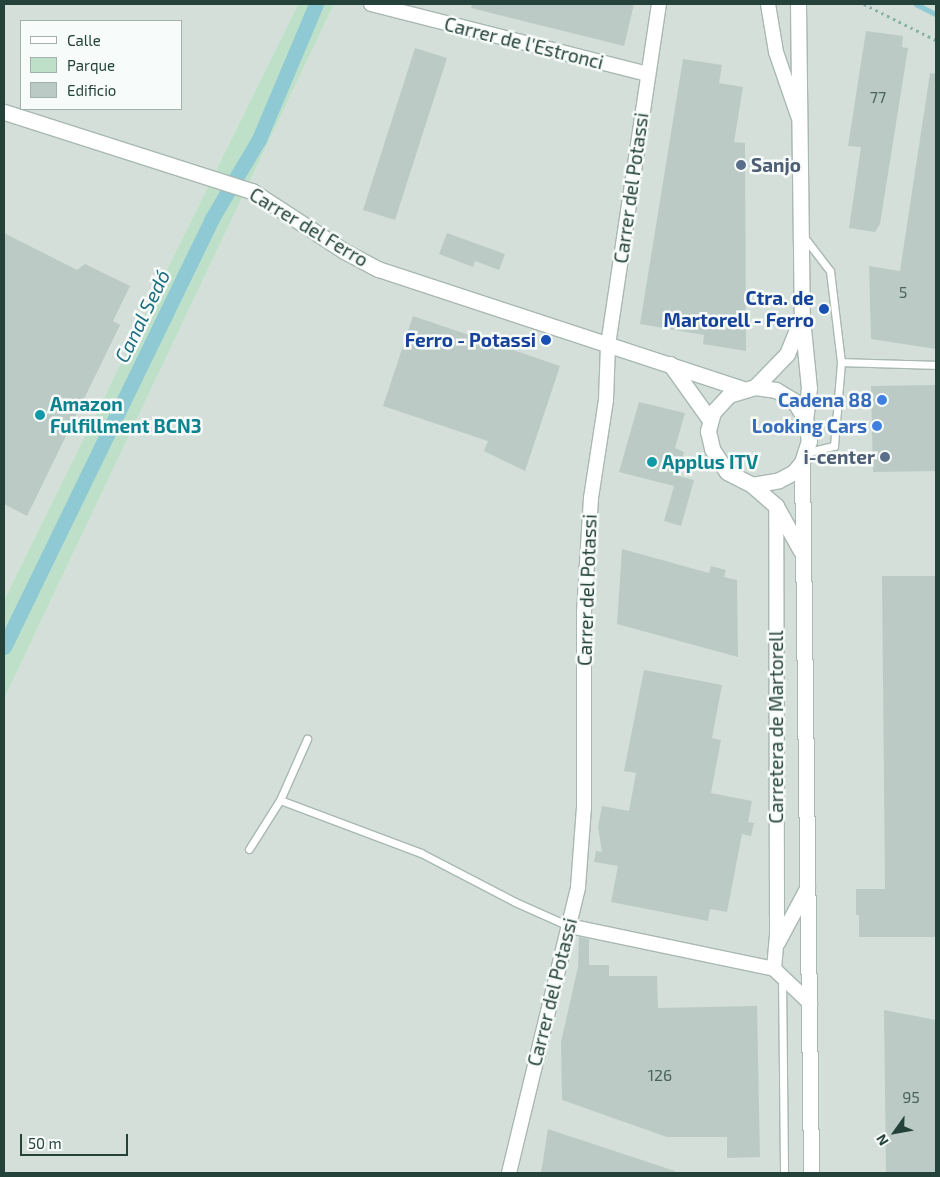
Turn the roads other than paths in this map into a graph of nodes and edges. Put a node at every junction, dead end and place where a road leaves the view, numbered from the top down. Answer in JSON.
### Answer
{"nodes":[{"id":1,"x":371,"y":4,"type":"edge"},
{"id":2,"x":659,"y":4,"type":"edge"},
{"id":3,"x":768,"y":4,"type":"edge"},
{"id":4,"x":798,"y":4,"type":"edge"},
{"id":5,"x":648,"y":74,"type":"junction"},
{"id":6,"x":4,"y":112,"type":"edge"},
{"id":7,"x":798,"y":118,"type":"junction"},
{"id":8,"x":800,"y":232,"type":"junction"},
{"id":9,"x":802,"y":318,"type":"junction"},
{"id":10,"x":608,"y":345,"type":"junction"},
{"id":11,"x":841,"y":362,"type":"junction"},
{"id":12,"x":670,"y":364,"type":"junction"},
{"id":13,"x":936,"y":365,"type":"edge"},
{"id":14,"x":748,"y":388,"type":"junction"},
{"id":15,"x":805,"y":419,"type":"junction"},
{"id":16,"x":710,"y":420,"type":"junction"},
{"id":17,"x":804,"y":457,"type":"junction"},
{"id":18,"x":752,"y":485,"type":"junction"},
{"id":19,"x":776,"y":506,"type":"junction"},
{"id":20,"x":804,"y":560,"type":"junction"},
{"id":21,"x":307,"y":739,"type":"dead end"},
{"id":22,"x":280,"y":800,"type":"junction"},
{"id":23,"x":249,"y":849,"type":"dead end"},
{"id":24,"x":808,"y":886,"type":"junction"},
{"id":25,"x":569,"y":926,"type":"junction"},
{"id":26,"x":776,"y":948,"type":"junction"},
{"id":27,"x":778,"y":973,"type":"junction"},
{"id":28,"x":810,"y":1003,"type":"junction"},
{"id":29,"x":509,"y":1173,"type":"edge"},
{"id":30,"x":784,"y":1173,"type":"edge"},
{"id":31,"x":811,"y":1173,"type":"edge"}],
"edges":[{"from":1,"to":5,"type":"street","name":"Carrer de l'Estronci"},
{"from":2,"to":5,"type":"street","name":"Carrer del Potassi"},
{"from":3,"to":7,"type":"street","name":"Carretera de Martorell"},
{"from":4,"to":7,"type":"main road","name":"Carretera de Martorell"},
{"from":5,"to":10,"type":"street","name":"Carrer del Potassi"},
{"from":6,"to":10,"type":"main road","name":"Carrer del Ferro"},
{"from":7,"to":8,"type":"main road","name":"Carretera de Martorell"},
{"from":8,"to":9,"type":"main road","name":"Carretera de Martorell"},
{"from":8,"to":11,"type":"lane"},
{"from":9,"to":14,"type":"main road","name":"Carretera de Martorell"},
{"from":9,"to":15,"type":"main road","name":"Carretera de Martorell"},
{"from":10,"to":12,"type":"main road","name":"Carrer del Ferro"},
{"from":10,"to":25,"type":"street","name":"Carrer del Potassi"},
{"from":11,"to":13,"type":"lane"},
{"from":11,"to":17,"type":"lane"},
{"from":12,"to":14,"type":"main road","name":"Carrer del Ferro"},
{"from":12,"to":16,"type":"main road"},
{"from":14,"to":15,"type":"main road","name":"Carretera de Martorell"},
{"from":14,"to":16,"type":"main road","name":"Carretera de Martorell"},
{"from":15,"to":17,"type":"main road","name":"Carretera de Martorell"},
{"from":16,"to":18,"type":"main road","name":"Carretera de Martorell"},
{"from":17,"to":18,"type":"main road"},
{"from":17,"to":20,"type":"main road","name":"Carretera de Martorell"},
{"from":18,"to":19,"type":"main road","name":"Carretera de Martorell"},
{"from":19,"to":20,"type":"main road","name":"Carretera de Martorell"},
{"from":19,"to":26,"type":"street","name":"Carretera de Martorell"},
{"from":20,"to":24,"type":"main road","name":"Carretera de Martorell"},
{"from":21,"to":22,"type":"lane"},
{"from":22,"to":23,"type":"lane"},
{"from":22,"to":25,"type":"lane"},
{"from":24,"to":26,"type":"street","name":"Carretera de Martorell"},
{"from":24,"to":28,"type":"main road","name":"Carretera de Martorell"},
{"from":25,"to":27,"type":"street"},
{"from":25,"to":29,"type":"street","name":"Carrer del Potassi"},
{"from":26,"to":27,"type":"street","name":"Carretera de Martorell"},
{"from":27,"to":28,"type":"street"},
{"from":27,"to":30,"type":"lane"},
{"from":28,"to":31,"type":"main road","name":"Carretera de Martorell"}]}
